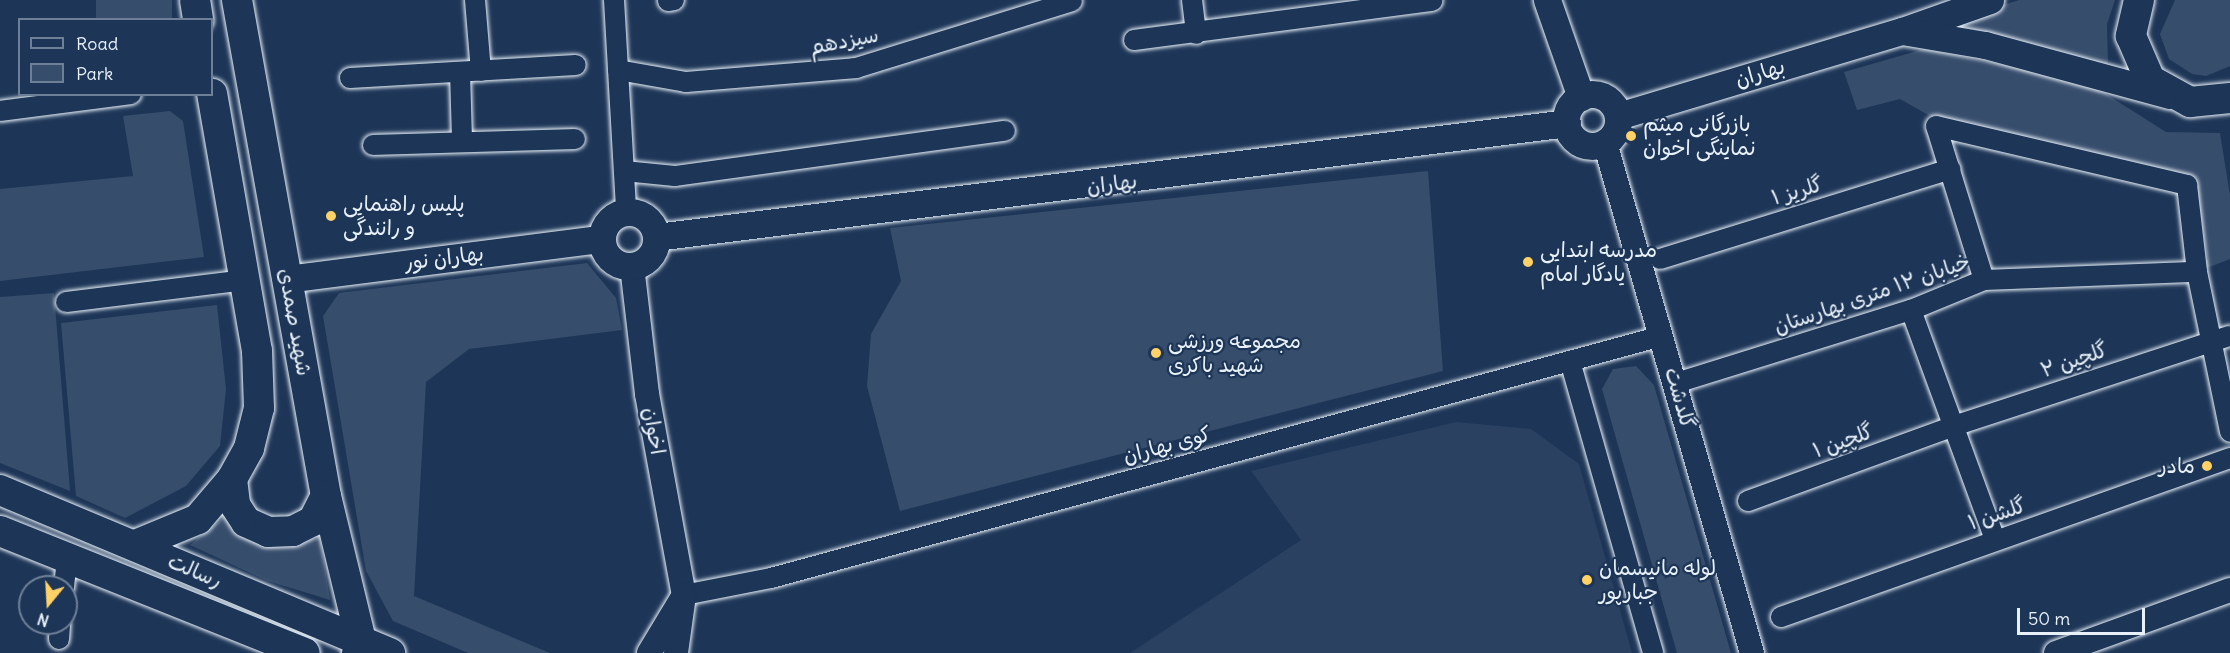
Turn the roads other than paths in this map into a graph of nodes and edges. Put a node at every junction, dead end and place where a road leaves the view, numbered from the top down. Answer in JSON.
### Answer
{"nodes":[{"id":1,"x":195,"y":0,"type":"edge"},
{"id":2,"x":237,"y":0,"type":"edge"},
{"id":3,"x":475,"y":0,"type":"edge"},
{"id":4,"x":614,"y":0,"type":"edge"},
{"id":5,"x":1192,"y":0,"type":"edge"},
{"id":6,"x":1547,"y":0,"type":"edge"},
{"id":7,"x":1990,"y":0,"type":"edge"},
{"id":8,"x":2139,"y":0,"type":"edge"},
{"id":9,"x":1432,"y":1,"type":"edge"},
{"id":10,"x":1072,"y":2,"type":"edge"},
{"id":11,"x":198,"y":18,"type":"edge"},
{"id":12,"x":1902,"y":31,"type":"junction"},
{"id":13,"x":1196,"y":34,"type":"junction"},
{"id":14,"x":1134,"y":40,"type":"dead end"},
{"id":15,"x":576,"y":65,"type":"dead end"},
{"id":16,"x":618,"y":70,"type":"junction"},
{"id":17,"x":481,"y":71,"type":"junction"},
{"id":18,"x":460,"y":72,"type":"junction"},
{"id":19,"x":350,"y":78,"type":"dead end"},
{"id":20,"x":2169,"y":95,"type":"junction"},
{"id":21,"x":116,"y":96,"type":"edge"},
{"id":22,"x":212,"y":96,"type":"edge"},
{"id":23,"x":1581,"y":97,"type":"junction"},
{"id":24,"x":2230,"y":99,"type":"edge"},
{"id":25,"x":0,"y":111,"type":"edge"},
{"id":26,"x":1618,"y":117,"type":"junction"},
{"id":27,"x":1567,"y":123,"type":"junction"},
{"id":28,"x":1005,"y":131,"type":"dead end"},
{"id":29,"x":575,"y":139,"type":"dead end"},
{"id":30,"x":462,"y":141,"type":"junction"},
{"id":31,"x":1605,"y":143,"type":"junction"},
{"id":32,"x":374,"y":144,"type":"dead end"},
{"id":33,"x":1950,"y":168,"type":"junction"},
{"id":34,"x":624,"y":171,"type":"junction"},
{"id":35,"x":626,"y":211,"type":"junction"},
{"id":36,"x":656,"y":237,"type":"junction"},
{"id":37,"x":601,"y":239,"type":"junction"},
{"id":38,"x":1660,"y":259,"type":"dead end"},
{"id":39,"x":632,"y":266,"type":"junction"},
{"id":40,"x":2197,"y":272,"type":"junction"},
{"id":41,"x":287,"y":279,"type":"junction"},
{"id":42,"x":244,"y":280,"type":"junction"},
{"id":43,"x":1984,"y":280,"type":"junction"},
{"id":44,"x":66,"y":302,"type":"dead end"},
{"id":45,"x":1911,"y":310,"type":"junction"},
{"id":46,"x":1662,"y":336,"type":"junction"},
{"id":47,"x":2230,"y":336,"type":"edge"},
{"id":48,"x":2211,"y":340,"type":"junction"},
{"id":49,"x":1570,"y":361,"type":"junction"},
{"id":50,"x":1676,"y":383,"type":"junction"},
{"id":51,"x":2227,"y":407,"type":"edge"},
{"id":52,"x":1954,"y":426,"type":"junction"},
{"id":53,"x":2230,"y":432,"type":"edge"},
{"id":54,"x":2230,"y":458,"type":"edge"},
{"id":55,"x":232,"y":479,"type":"junction"},
{"id":56,"x":0,"y":490,"type":"edge"},
{"id":57,"x":326,"y":496,"type":"junction"},
{"id":58,"x":1748,"y":501,"type":"dead end"},
{"id":59,"x":0,"y":531,"type":"edge"},
{"id":60,"x":1995,"y":540,"type":"junction"},
{"id":61,"x":135,"y":545,"type":"junction"},
{"id":62,"x":67,"y":557,"type":"junction"},
{"id":63,"x":65,"y":575,"type":"edge"},
{"id":64,"x":2230,"y":590,"type":"edge"},
{"id":65,"x":684,"y":595,"type":"junction"},
{"id":66,"x":1781,"y":617,"type":"dead end"},
{"id":67,"x":359,"y":647,"type":"edge"},
{"id":68,"x":305,"y":653,"type":"edge"},
{"id":69,"x":390,"y":653,"type":"edge"},
{"id":70,"x":649,"y":653,"type":"edge"},
{"id":71,"x":676,"y":653,"type":"edge"},
{"id":72,"x":1653,"y":653,"type":"edge"},
{"id":73,"x":1752,"y":653,"type":"edge"},
{"id":74,"x":2056,"y":653,"type":"edge"}],
"edges":[{"from":1,"to":11,"type":"main road"},
{"from":2,"to":41,"type":"main road","name":"شهید صمدی"},
{"from":3,"to":17,"type":"street"},
{"from":4,"to":16,"type":"street"},
{"from":5,"to":13,"type":"street"},
{"from":6,"to":23,"type":"main road"},
{"from":7,"to":12,"type":"main road","name":"بهاران"},
{"from":8,"to":20,"type":"main road"},
{"from":9,"to":13,"type":"street"},
{"from":10,"to":16,"type":"street","name":"سیزدهم"},
{"from":12,"to":20,"type":"main road","name":"بهاران"},
{"from":12,"to":26,"type":"main road","name":"بهاران"},
{"from":13,"to":14,"type":"street"},
{"from":15,"to":17,"type":"street"},
{"from":16,"to":34,"type":"street"},
{"from":17,"to":18,"type":"street"},
{"from":18,"to":19,"type":"street"},
{"from":18,"to":30,"type":"street"},
{"from":20,"to":24,"type":"main road"},
{"from":21,"to":25,"type":"street"},
{"from":22,"to":42,"type":"main road","name":"شهید صمدی"},
{"from":23,"to":26,"type":"main road"},
{"from":23,"to":27,"type":"main road"},
{"from":26,"to":31,"type":"main road"},
{"from":27,"to":31,"type":"main road"},
{"from":27,"to":36,"type":"main road","name":"بهاران"},
{"from":28,"to":34,"type":"street"},
{"from":29,"to":30,"type":"street"},
{"from":30,"to":32,"type":"street"},
{"from":31,"to":46,"type":"street","name":"گلدشت"},
{"from":33,"to":38,"type":"street","name":"گلریز ۱"},
{"from":33,"to":40,"type":"street"},
{"from":33,"to":43,"type":"street"},
{"from":34,"to":35,"type":"street"},
{"from":35,"to":36,"type":"main road"},
{"from":35,"to":37,"type":"main road"},
{"from":36,"to":39,"type":"main road"},
{"from":37,"to":39,"type":"main road"},
{"from":37,"to":41,"type":"main road","name":"بهاران نور"},
{"from":39,"to":65,"type":"street","name":"اخوان"},
{"from":40,"to":43,"type":"street","name":"خیابان ۱۲ متری بهارستان"},
{"from":40,"to":48,"type":"street"},
{"from":41,"to":57,"type":"main road","name":"شهید صمدی"},
{"from":42,"to":44,"type":"street"},
{"from":42,"to":55,"type":"main road","name":"شهید صمدی"},
{"from":43,"to":45,"type":"street","name":"خیابان ۱۲ متری بهارستان"},
{"from":45,"to":50,"type":"street","name":"خیابان ۱۲ متری بهارستان"},
{"from":45,"to":52,"type":"street"},
{"from":46,"to":49,"type":"street","name":"کوی بهاران"},
{"from":46,"to":50,"type":"street","name":"گلدشت"},
{"from":47,"to":48,"type":"street","name":"گلچین ۲"},
{"from":48,"to":51,"type":"street"},
{"from":48,"to":52,"type":"street","name":"گلچین ۲"},
{"from":49,"to":65,"type":"street","name":"کوی بهاران"},
{"from":49,"to":72,"type":"street"},
{"from":50,"to":73,"type":"street","name":"گلدشت"},
{"from":51,"to":53,"type":"street"},
{"from":52,"to":58,"type":"street","name":"گلچین ۱"},
{"from":52,"to":60,"type":"street"},
{"from":54,"to":60,"type":"street","name":"گلشن ۱"},
{"from":55,"to":57,"type":"main road"},
{"from":55,"to":61,"type":"main road","name":"شهید صمدی"},
{"from":56,"to":61,"type":"main road","name":"رسالت"},
{"from":57,"to":67,"type":"main road","name":"شهید صمدی"},
{"from":59,"to":62,"type":"main road","name":"رسالت"},
{"from":60,"to":66,"type":"street","name":"گلشن ۱"},
{"from":61,"to":67,"type":"main road","name":"رسالت"},
{"from":62,"to":63,"type":"street"},
{"from":62,"to":68,"type":"main road","name":"رسالت"},
{"from":64,"to":74,"type":"street"},
{"from":65,"to":70,"type":"street"},
{"from":65,"to":71,"type":"street","name":"اخوان"},
{"from":67,"to":69,"type":"main road","name":"رسالت"}]}
